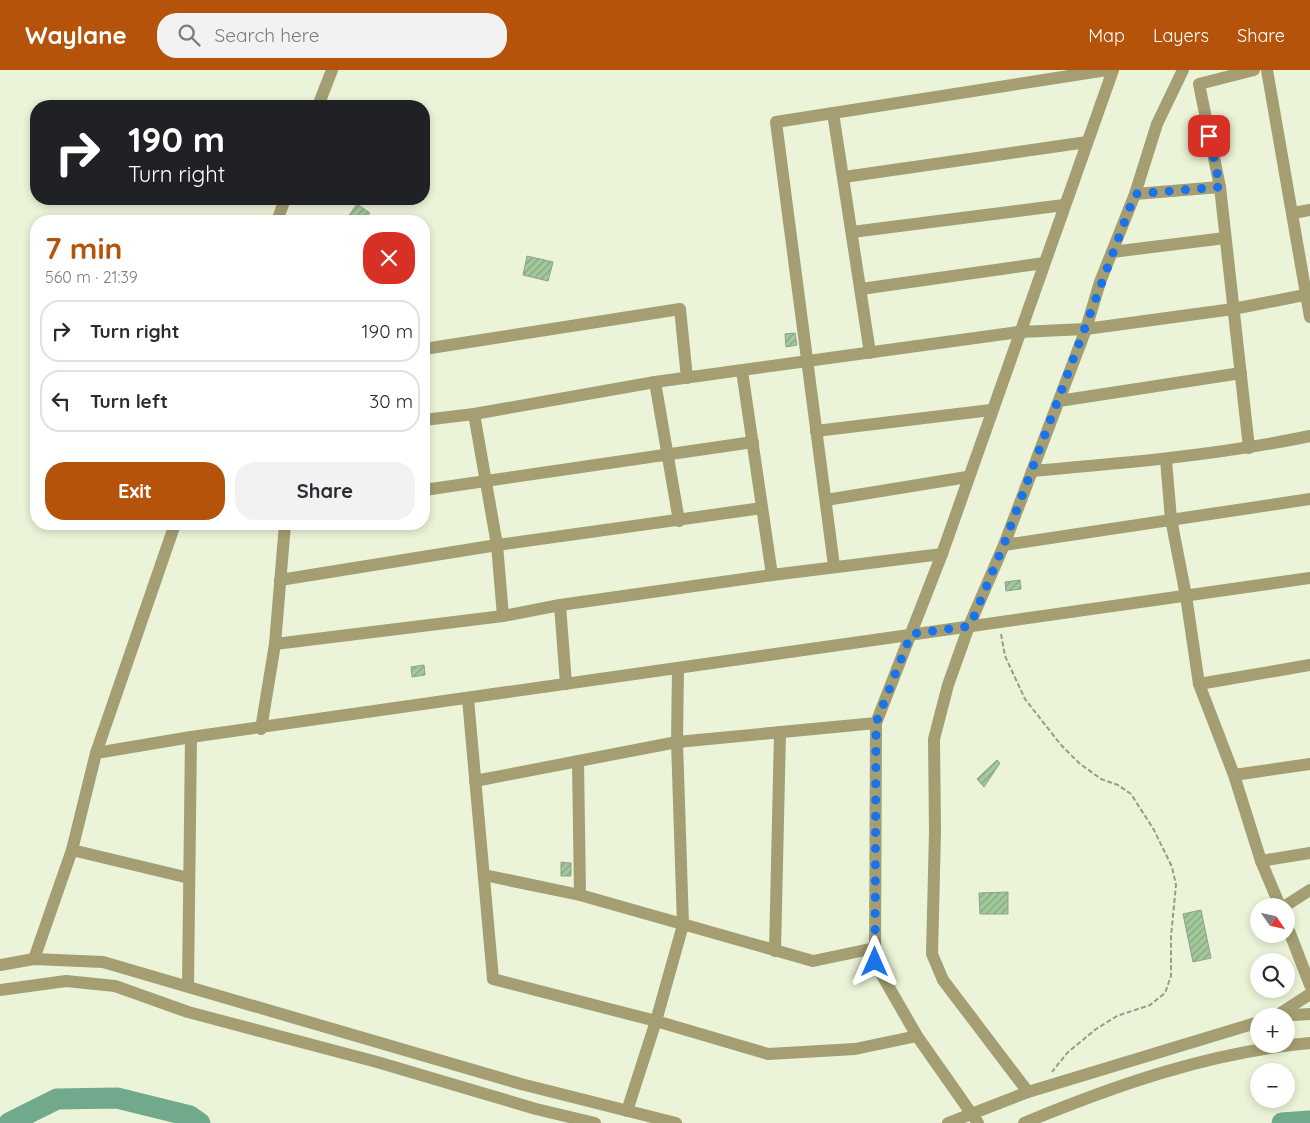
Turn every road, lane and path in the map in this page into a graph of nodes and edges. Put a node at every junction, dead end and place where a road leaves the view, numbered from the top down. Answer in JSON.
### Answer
{"nodes":[{"id":1,"x":332,"y":70,"type":"edge"},
{"id":2,"x":1107,"y":70,"type":"edge"},
{"id":3,"x":1112,"y":70,"type":"edge"},
{"id":4,"x":1182,"y":70,"type":"edge"},
{"id":5,"x":1254,"y":70,"type":"edge"},
{"id":6,"x":1267,"y":70,"type":"edge"},
{"id":7,"x":320,"y":100,"type":"edge"},
{"id":8,"x":833,"y":113,"type":"junction"},
{"id":9,"x":1087,"y":142,"type":"junction"},
{"id":10,"x":844,"y":177,"type":"junction"},
{"id":11,"x":1220,"y":187,"type":"junction"},
{"id":12,"x":1135,"y":194,"type":"junction"},
{"id":13,"x":1064,"y":205,"type":"junction"},
{"id":14,"x":1310,"y":210,"type":"edge"},
{"id":15,"x":1293,"y":213,"type":"junction"},
{"id":16,"x":852,"y":232,"type":"junction"},
{"id":17,"x":1225,"y":238,"type":"junction"},
{"id":18,"x":1112,"y":252,"type":"junction"},
{"id":19,"x":1044,"y":263,"type":"junction"},
{"id":20,"x":861,"y":289,"type":"junction"},
{"id":21,"x":1309,"y":294,"type":"edge"},
{"id":22,"x":1233,"y":310,"type":"junction"},
{"id":23,"x":1310,"y":317,"type":"edge"},
{"id":24,"x":1086,"y":329,"type":"junction"},
{"id":25,"x":1019,"y":332,"type":"junction"},
{"id":26,"x":430,"y":348,"type":"edge"},
{"id":27,"x":870,"y":353,"type":"junction"},
{"id":28,"x":808,"y":362,"type":"junction"},
{"id":29,"x":742,"y":371,"type":"junction"},
{"id":30,"x":1240,"y":374,"type":"junction"},
{"id":31,"x":687,"y":378,"type":"junction"},
{"id":32,"x":655,"y":382,"type":"junction"},
{"id":33,"x":1059,"y":401,"type":"junction"},
{"id":34,"x":991,"y":410,"type":"junction"},
{"id":35,"x":474,"y":414,"type":"junction"},
{"id":36,"x":430,"y":419,"type":"edge"},
{"id":37,"x":816,"y":431,"type":"junction"},
{"id":38,"x":1310,"y":436,"type":"edge"},
{"id":39,"x":753,"y":442,"type":"junction"},
{"id":40,"x":1249,"y":448,"type":"junction"},
{"id":41,"x":669,"y":454,"type":"junction"},
{"id":42,"x":1166,"y":460,"type":"junction"},
{"id":43,"x":1032,"y":471,"type":"junction"},
{"id":44,"x":967,"y":477,"type":"junction"},
{"id":45,"x":485,"y":482,"type":"junction"},
{"id":46,"x":430,"y":489,"type":"edge"},
{"id":47,"x":1310,"y":499,"type":"edge"},
{"id":48,"x":826,"y":500,"type":"junction"},
{"id":49,"x":762,"y":508,"type":"junction"},
{"id":50,"x":680,"y":520,"type":"junction"},
{"id":51,"x":1171,"y":520,"type":"junction"},
{"id":52,"x":173,"y":530,"type":"edge"},
{"id":53,"x":284,"y":530,"type":"edge"},
{"id":54,"x":1004,"y":544,"type":"junction"},
{"id":55,"x":497,"y":545,"type":"junction"},
{"id":56,"x":942,"y":554,"type":"junction"},
{"id":57,"x":834,"y":566,"type":"junction"},
{"id":58,"x":772,"y":575,"type":"junction"},
{"id":59,"x":1310,"y":578,"type":"edge"},
{"id":60,"x":280,"y":580,"type":"junction"},
{"id":61,"x":1186,"y":596,"type":"junction"},
{"id":62,"x":560,"y":605,"type":"junction"},
{"id":63,"x":503,"y":616,"type":"junction"},
{"id":64,"x":998,"y":622,"type":"junction"},
{"id":65,"x":970,"y":626,"type":"junction"},
{"id":66,"x":911,"y":634,"type":"junction"},
{"id":67,"x":275,"y":644,"type":"junction"},
{"id":68,"x":1310,"y":665,"type":"edge"},
{"id":69,"x":678,"y":668,"type":"junction"},
{"id":70,"x":566,"y":684,"type":"junction"},
{"id":71,"x":1198,"y":684,"type":"junction"},
{"id":72,"x":468,"y":699,"type":"junction"},
{"id":73,"x":876,"y":723,"type":"junction"},
{"id":74,"x":261,"y":729,"type":"junction"},
{"id":75,"x":780,"y":732,"type":"junction"},
{"id":76,"x":190,"y":737,"type":"junction"},
{"id":77,"x":677,"y":742,"type":"junction"},
{"id":78,"x":96,"y":753,"type":"junction"},
{"id":79,"x":578,"y":761,"type":"junction"},
{"id":80,"x":1310,"y":764,"type":"edge"},
{"id":81,"x":1234,"y":775,"type":"junction"},
{"id":82,"x":475,"y":781,"type":"junction"},
{"id":83,"x":72,"y":850,"type":"junction"},
{"id":84,"x":1310,"y":853,"type":"edge"},
{"id":85,"x":1261,"y":861,"type":"junction"},
{"id":86,"x":484,"y":875,"type":"junction"},
{"id":87,"x":189,"y":878,"type":"junction"},
{"id":88,"x":1310,"y":890,"type":"edge"},
{"id":89,"x":580,"y":895,"type":"junction"},
{"id":90,"x":1277,"y":898,"type":"edge"},
{"id":91,"x":1295,"y":900,"type":"edge"},
{"id":92,"x":683,"y":925,"type":"junction"},
{"id":93,"x":1294,"y":943,"type":"edge"},
{"id":94,"x":875,"y":948,"type":"junction"},
{"id":95,"x":775,"y":951,"type":"junction"},
{"id":96,"x":34,"y":959,"type":"junction"},
{"id":97,"x":0,"y":965,"type":"edge"},
{"id":98,"x":188,"y":985,"type":"junction"},
{"id":99,"x":1310,"y":985,"type":"edge"},
{"id":100,"x":0,"y":990,"type":"edge"},
{"id":101,"x":1310,"y":994,"type":"edge"},
{"id":102,"x":1290,"y":1008,"type":"edge"},
{"id":103,"x":1310,"y":1014,"type":"edge"},
{"id":104,"x":1295,"y":1015,"type":"edge"},
{"id":105,"x":656,"y":1021,"type":"junction"},
{"id":106,"x":1250,"y":1025,"type":"edge"},
{"id":107,"x":917,"y":1036,"type":"junction"},
{"id":108,"x":1310,"y":1043,"type":"edge"},
{"id":109,"x":1045,"y":1086,"type":"junction"},
{"id":110,"x":1028,"y":1092,"type":"junction"},
{"id":111,"x":627,"y":1111,"type":"junction"},
{"id":112,"x":974,"y":1119,"type":"edge"},
{"id":113,"x":595,"y":1123,"type":"edge"},
{"id":114,"x":676,"y":1123,"type":"edge"},
{"id":115,"x":948,"y":1123,"type":"edge"},
{"id":116,"x":1024,"y":1123,"type":"edge"}],
"edges":[{"from":1,"to":7,"type":"street"},
{"from":2,"to":8,"type":"street"},
{"from":3,"to":9,"type":"street"},
{"from":4,"to":12,"type":"street"},
{"from":5,"to":11,"type":"street"},
{"from":6,"to":15,"type":"street"},
{"from":8,"to":10,"type":"street"},
{"from":8,"to":28,"type":"street"},
{"from":9,"to":10,"type":"street"},
{"from":9,"to":13,"type":"street"},
{"from":10,"to":16,"type":"street"},
{"from":11,"to":12,"type":"street"},
{"from":11,"to":17,"type":"street"},
{"from":12,"to":18,"type":"street"},
{"from":13,"to":16,"type":"street"},
{"from":13,"to":19,"type":"street"},
{"from":14,"to":15,"type":"street"},
{"from":15,"to":21,"type":"street"},
{"from":16,"to":20,"type":"street"},
{"from":17,"to":18,"type":"street"},
{"from":17,"to":22,"type":"street"},
{"from":18,"to":24,"type":"street"},
{"from":19,"to":20,"type":"street"},
{"from":19,"to":25,"type":"street"},
{"from":20,"to":27,"type":"street"},
{"from":21,"to":22,"type":"street"},
{"from":21,"to":23,"type":"street"},
{"from":22,"to":24,"type":"street"},
{"from":22,"to":30,"type":"street"},
{"from":24,"to":25,"type":"street"},
{"from":24,"to":33,"type":"street"},
{"from":25,"to":27,"type":"street"},
{"from":25,"to":34,"type":"street"},
{"from":26,"to":31,"type":"street"},
{"from":27,"to":28,"type":"street"},
{"from":28,"to":29,"type":"street"},
{"from":28,"to":37,"type":"street"},
{"from":29,"to":31,"type":"street"},
{"from":29,"to":39,"type":"street"},
{"from":30,"to":33,"type":"street"},
{"from":30,"to":40,"type":"street"},
{"from":31,"to":32,"type":"street"},
{"from":32,"to":35,"type":"street"},
{"from":32,"to":41,"type":"street"},
{"from":33,"to":43,"type":"street"},
{"from":34,"to":37,"type":"street"},
{"from":34,"to":44,"type":"street"},
{"from":35,"to":36,"type":"street"},
{"from":35,"to":45,"type":"street"},
{"from":37,"to":48,"type":"street"},
{"from":38,"to":40,"type":"street"},
{"from":39,"to":41,"type":"street"},
{"from":39,"to":49,"type":"street"},
{"from":40,"to":42,"type":"street"},
{"from":41,"to":45,"type":"street"},
{"from":41,"to":50,"type":"street"},
{"from":42,"to":43,"type":"street"},
{"from":42,"to":51,"type":"street"},
{"from":43,"to":54,"type":"street"},
{"from":44,"to":48,"type":"street"},
{"from":44,"to":56,"type":"street"},
{"from":45,"to":46,"type":"street"},
{"from":45,"to":55,"type":"street"},
{"from":47,"to":51,"type":"street"},
{"from":48,"to":57,"type":"street"},
{"from":49,"to":50,"type":"street"},
{"from":49,"to":58,"type":"street"},
{"from":50,"to":55,"type":"street"},
{"from":51,"to":54,"type":"street"},
{"from":51,"to":61,"type":"street"},
{"from":52,"to":78,"type":"street"},
{"from":53,"to":60,"type":"street"},
{"from":54,"to":65,"type":"street"},
{"from":55,"to":60,"type":"street"},
{"from":55,"to":63,"type":"street"},
{"from":56,"to":57,"type":"street"},
{"from":56,"to":66,"type":"street"},
{"from":57,"to":58,"type":"street"},
{"from":58,"to":62,"type":"street"},
{"from":59,"to":61,"type":"street"},
{"from":60,"to":67,"type":"street"},
{"from":61,"to":64,"type":"street"},
{"from":61,"to":71,"type":"street"},
{"from":62,"to":63,"type":"street"},
{"from":62,"to":70,"type":"street"},
{"from":63,"to":67,"type":"street"},
{"from":64,"to":65,"type":"street"},
{"from":64,"to":109,"type":"path"},
{"from":65,"to":66,"type":"street"},
{"from":65,"to":110,"type":"street"},
{"from":66,"to":69,"type":"street"},
{"from":66,"to":73,"type":"street"},
{"from":67,"to":74,"type":"street"},
{"from":68,"to":71,"type":"street"},
{"from":69,"to":70,"type":"street"},
{"from":69,"to":77,"type":"street"},
{"from":70,"to":72,"type":"street"},
{"from":71,"to":81,"type":"street"},
{"from":72,"to":74,"type":"street"},
{"from":72,"to":82,"type":"street"},
{"from":73,"to":75,"type":"street"},
{"from":73,"to":94,"type":"street"},
{"from":74,"to":76,"type":"street"},
{"from":75,"to":77,"type":"street"},
{"from":75,"to":95,"type":"street"},
{"from":76,"to":78,"type":"street"},
{"from":76,"to":87,"type":"street"},
{"from":77,"to":79,"type":"street"},
{"from":77,"to":92,"type":"street"},
{"from":78,"to":83,"type":"street"},
{"from":79,"to":82,"type":"street"},
{"from":79,"to":89,"type":"street"},
{"from":80,"to":81,"type":"street"},
{"from":81,"to":85,"type":"street"},
{"from":82,"to":86,"type":"street"},
{"from":83,"to":87,"type":"street"},
{"from":83,"to":96,"type":"street"},
{"from":84,"to":85,"type":"street"},
{"from":85,"to":90,"type":"street"},
{"from":86,"to":89,"type":"street"},
{"from":86,"to":105,"type":"street"},
{"from":87,"to":98,"type":"street"},
{"from":88,"to":91,"type":"street"},
{"from":89,"to":92,"type":"street"},
{"from":92,"to":95,"type":"street"},
{"from":92,"to":105,"type":"street"},
{"from":93,"to":99,"type":"street"},
{"from":94,"to":95,"type":"street"},
{"from":94,"to":107,"type":"street"},
{"from":96,"to":97,"type":"street"},
{"from":96,"to":98,"type":"street"},
{"from":98,"to":111,"type":"street"},
{"from":100,"to":113,"type":"street"},
{"from":101,"to":102,"type":"street"},
{"from":103,"to":104,"type":"street"},
{"from":105,"to":107,"type":"street"},
{"from":105,"to":111,"type":"street"},
{"from":106,"to":109,"type":"street"},
{"from":107,"to":112,"type":"street"},
{"from":108,"to":116,"type":"street"},
{"from":109,"to":110,"type":"street"},
{"from":110,"to":112,"type":"street"},
{"from":111,"to":114,"type":"street"},
{"from":112,"to":115,"type":"street"}]}
